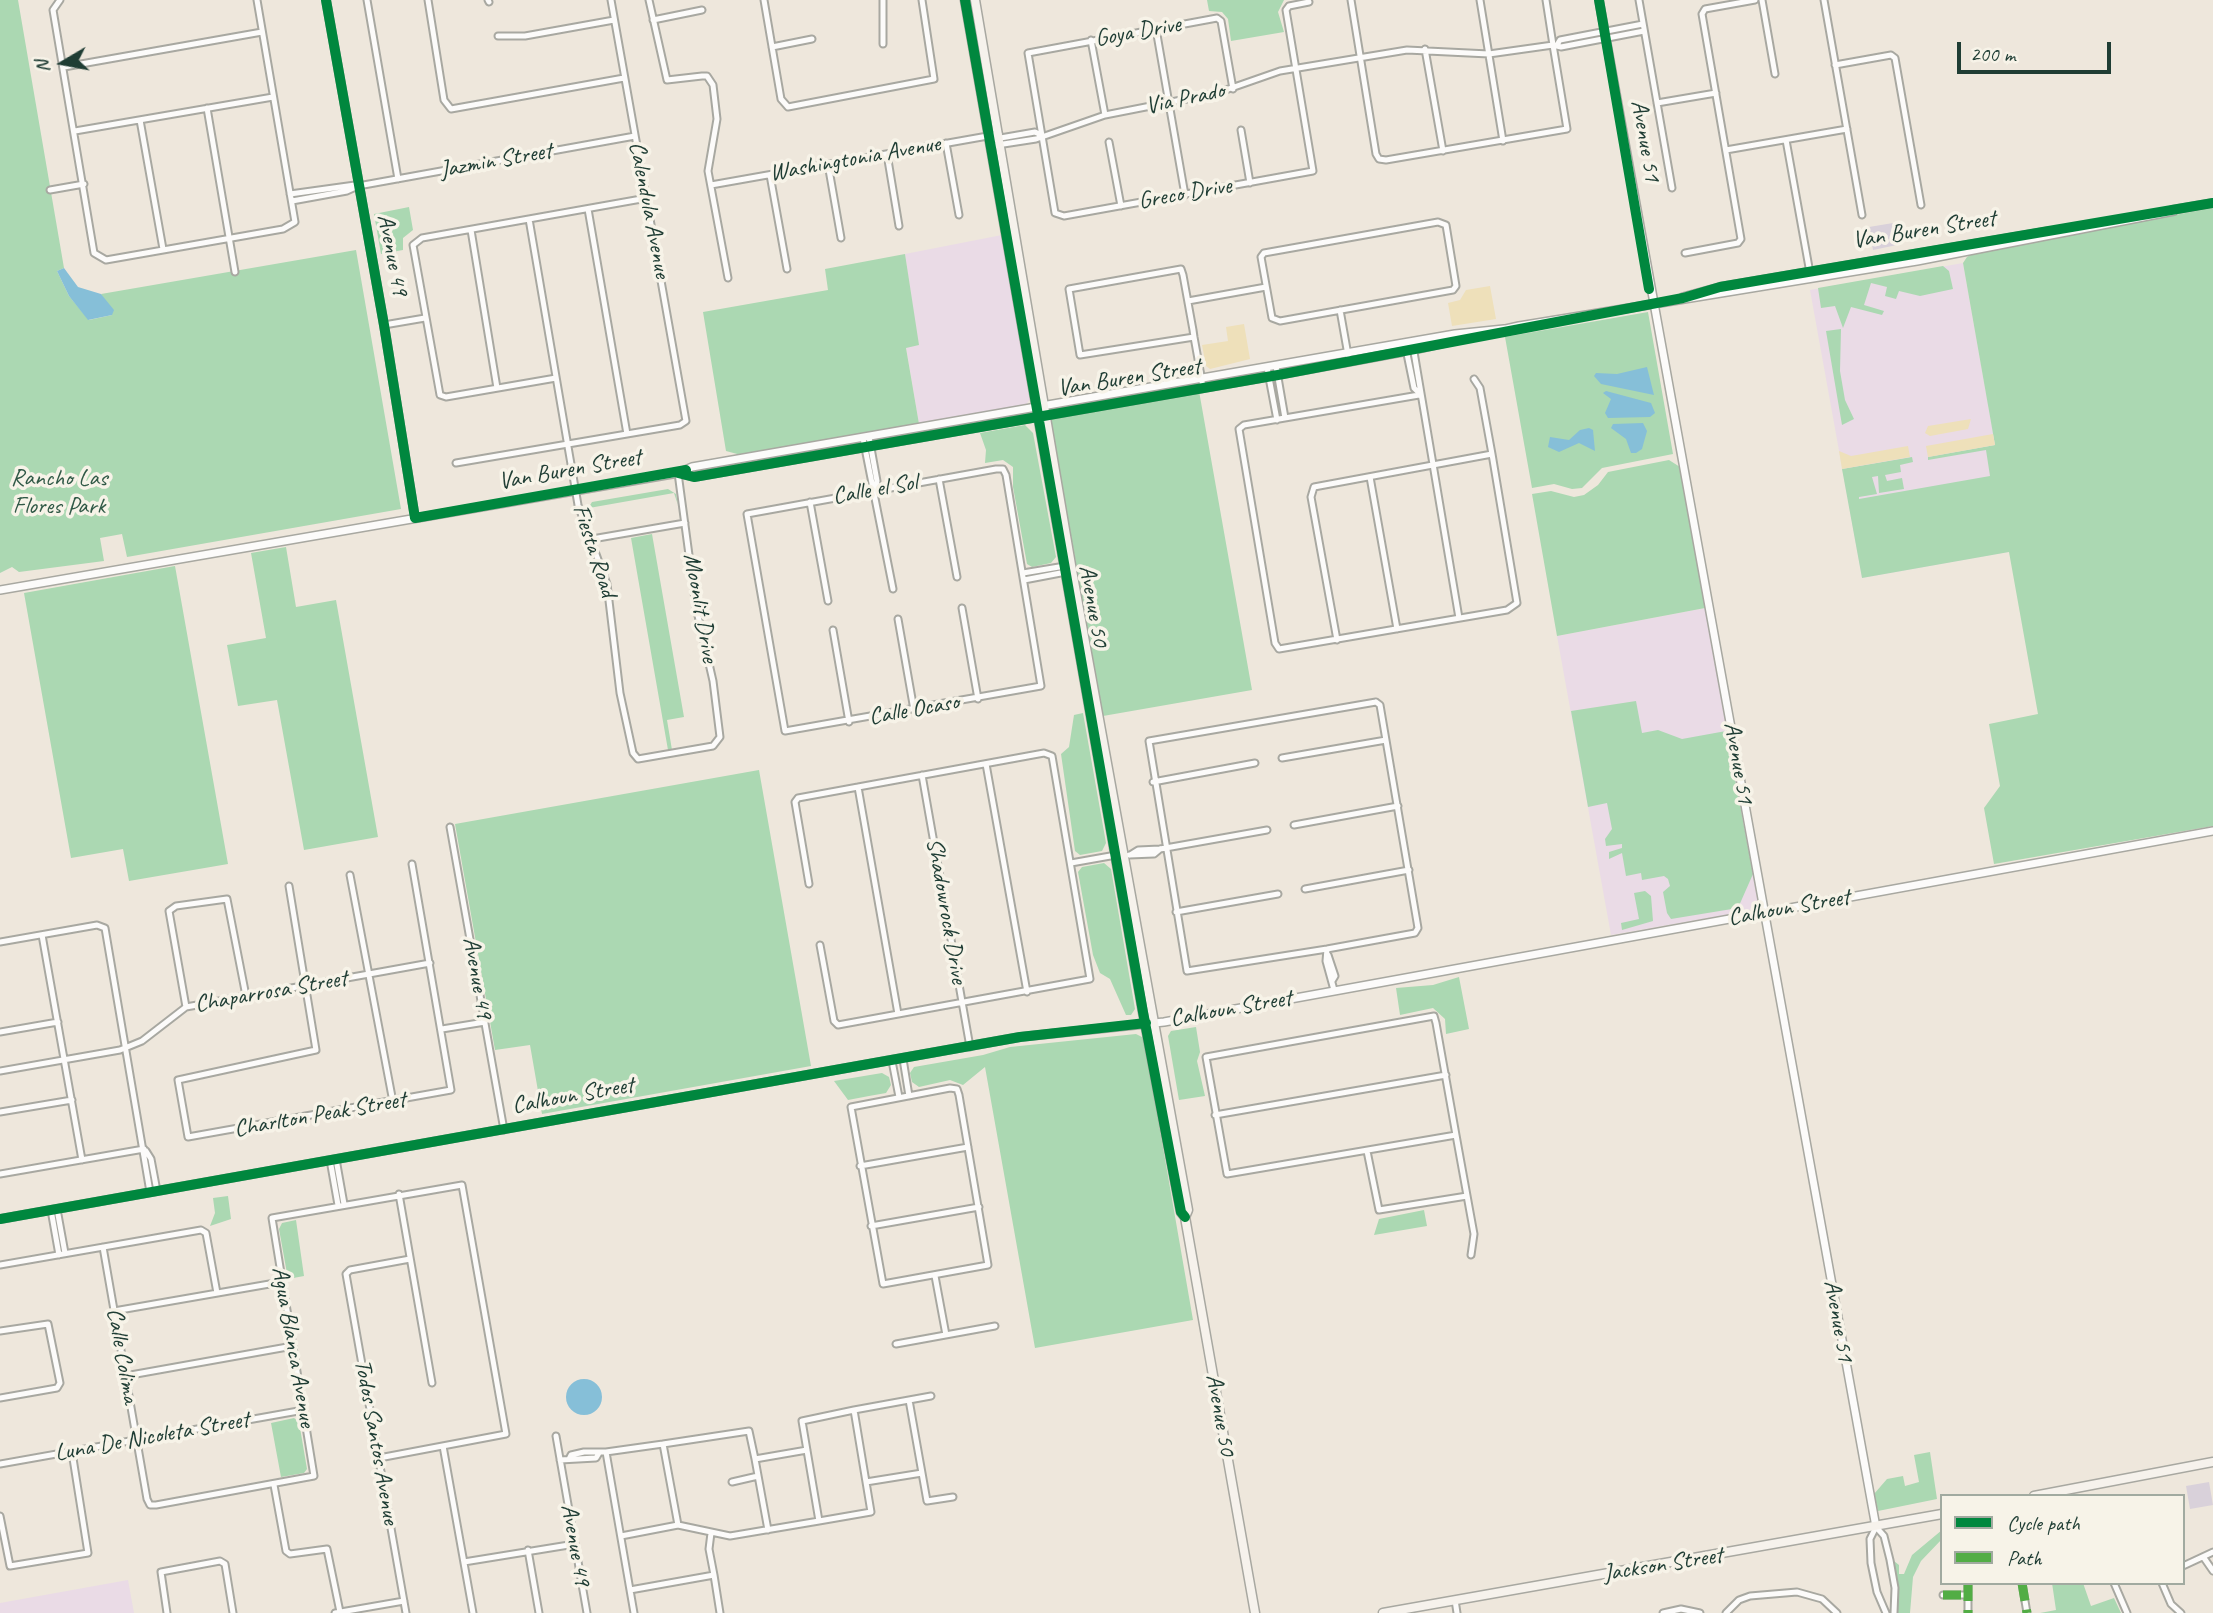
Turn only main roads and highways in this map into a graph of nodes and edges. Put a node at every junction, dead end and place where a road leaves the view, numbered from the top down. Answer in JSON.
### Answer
{"nodes":[{"id":1,"x":965,"y":0,"type":"edge"},
{"id":2,"x":975,"y":0,"type":"edge"},
{"id":3,"x":1017,"y":238,"type":"junction"},
{"id":4,"x":1019,"y":307,"type":"junction"},
{"id":5,"x":1040,"y":363,"type":"junction"},
{"id":6,"x":1041,"y":410,"type":"junction"},
{"id":7,"x":2213,"y":1462,"type":"edge"},
{"id":8,"x":2045,"y":1494,"type":"edge"},
{"id":9,"x":1940,"y":1514,"type":"edge"},
{"id":10,"x":1255,"y":1613,"type":"edge"},
{"id":11,"x":1383,"y":1613,"type":"edge"}],
"edges":[{"from":1,"to":4,"type":"main road","name":"Avenue 50"},
{"from":2,"to":3,"type":"main road","name":"Avenue 50"},
{"from":3,"to":4,"type":"main road"},
{"from":3,"to":5,"type":"main road","name":"Avenue 50"},
{"from":4,"to":5,"type":"main road"},
{"from":4,"to":6,"type":"main road","name":"Avenue 50"},
{"from":5,"to":6,"type":"main road","name":"Avenue 50"},
{"from":6,"to":10,"type":"main road","name":"Avenue 50"},
{"from":7,"to":8,"type":"main road"},
{"from":9,"to":11,"type":"main road","name":"Jackson Street"}]}
